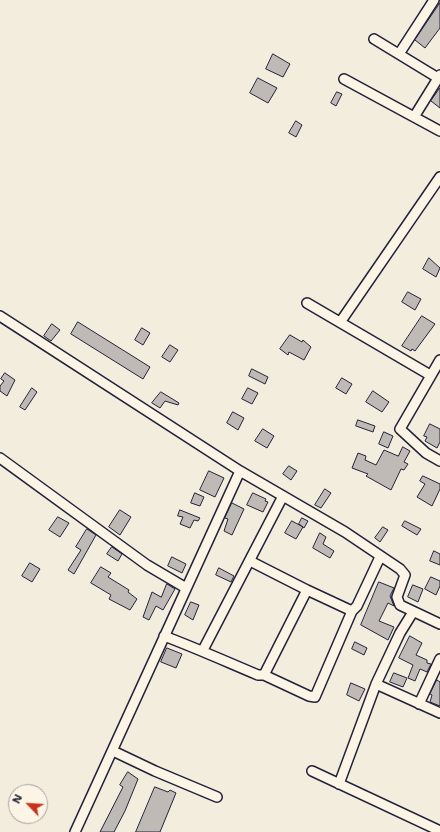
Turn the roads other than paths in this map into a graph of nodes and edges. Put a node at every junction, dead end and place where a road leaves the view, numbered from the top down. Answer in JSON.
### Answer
{"nodes":[{"id":1,"x":434,"y":0,"type":"edge"},
{"id":2,"x":374,"y":39,"type":"dead end"},
{"id":3,"x":399,"y":54,"type":"junction"},
{"id":4,"x":439,"y":77,"type":"edge"},
{"id":5,"x":344,"y":79,"type":"dead end"},
{"id":6,"x":414,"y":117,"type":"junction"},
{"id":7,"x":440,"y":131,"type":"edge"},
{"id":8,"x":440,"y":177,"type":"edge"},
{"id":9,"x":307,"y":303,"type":"dead end"},
{"id":10,"x":0,"y":316,"type":"edge"},
{"id":11,"x":341,"y":321,"type":"junction"},
{"id":12,"x":440,"y":360,"type":"edge"},
{"id":13,"x":440,"y":367,"type":"edge"},
{"id":14,"x":430,"y":375,"type":"junction"},
{"id":15,"x":0,"y":458,"type":"edge"},
{"id":16,"x":440,"y":461,"type":"edge"},
{"id":17,"x":240,"y":472,"type":"junction"},
{"id":18,"x":283,"y":496,"type":"junction"},
{"id":19,"x":380,"y":557,"type":"junction"},
{"id":20,"x":250,"y":561,"type":"junction"},
{"id":21,"x":186,"y":588,"type":"junction"},
{"id":22,"x":307,"y":590,"type":"junction"},
{"id":23,"x":352,"y":611,"type":"junction"},
{"id":24,"x":413,"y":612,"type":"junction"},
{"id":25,"x":440,"y":624,"type":"edge"},
{"id":26,"x":164,"y":636,"type":"junction"},
{"id":27,"x":202,"y":650,"type":"junction"},
{"id":28,"x":440,"y":659,"type":"edge"},
{"id":29,"x":264,"y":675,"type":"junction"},
{"id":30,"x":376,"y":684,"type":"junction"},
{"id":31,"x":419,"y":704,"type":"junction"},
{"id":32,"x":440,"y":713,"type":"edge"},
{"id":33,"x":113,"y":751,"type":"junction"},
{"id":34,"x":312,"y":771,"type":"dead end"},
{"id":35,"x":339,"y":784,"type":"junction"},
{"id":36,"x":217,"y":797,"type":"dead end"},
{"id":37,"x":440,"y":831,"type":"edge"},
{"id":38,"x":75,"y":832,"type":"edge"}],
"edges":[{"from":1,"to":3,"type":"street"},
{"from":2,"to":3,"type":"street"},
{"from":3,"to":4,"type":"street"},
{"from":4,"to":6,"type":"street"},
{"from":5,"to":6,"type":"street"},
{"from":6,"to":7,"type":"street"},
{"from":8,"to":11,"type":"street"},
{"from":9,"to":11,"type":"street"},
{"from":10,"to":17,"type":"street"},
{"from":11,"to":14,"type":"street"},
{"from":12,"to":14,"type":"street"},
{"from":13,"to":14,"type":"street"},
{"from":14,"to":16,"type":"street"},
{"from":15,"to":21,"type":"street"},
{"from":17,"to":18,"type":"street"},
{"from":17,"to":21,"type":"street"},
{"from":18,"to":19,"type":"street"},
{"from":18,"to":20,"type":"street"},
{"from":19,"to":23,"type":"street"},
{"from":19,"to":24,"type":"street"},
{"from":20,"to":22,"type":"street"},
{"from":20,"to":27,"type":"street"},
{"from":21,"to":26,"type":"street"},
{"from":22,"to":23,"type":"street"},
{"from":22,"to":29,"type":"street"},
{"from":23,"to":29,"type":"street"},
{"from":24,"to":25,"type":"street"},
{"from":24,"to":30,"type":"street"},
{"from":26,"to":27,"type":"street"},
{"from":26,"to":33,"type":"street"},
{"from":27,"to":29,"type":"street"},
{"from":28,"to":31,"type":"street"},
{"from":30,"to":31,"type":"street"},
{"from":30,"to":35,"type":"street"},
{"from":31,"to":32,"type":"street"},
{"from":33,"to":36,"type":"street"},
{"from":33,"to":38,"type":"street"},
{"from":34,"to":35,"type":"street"},
{"from":35,"to":37,"type":"street"}]}
